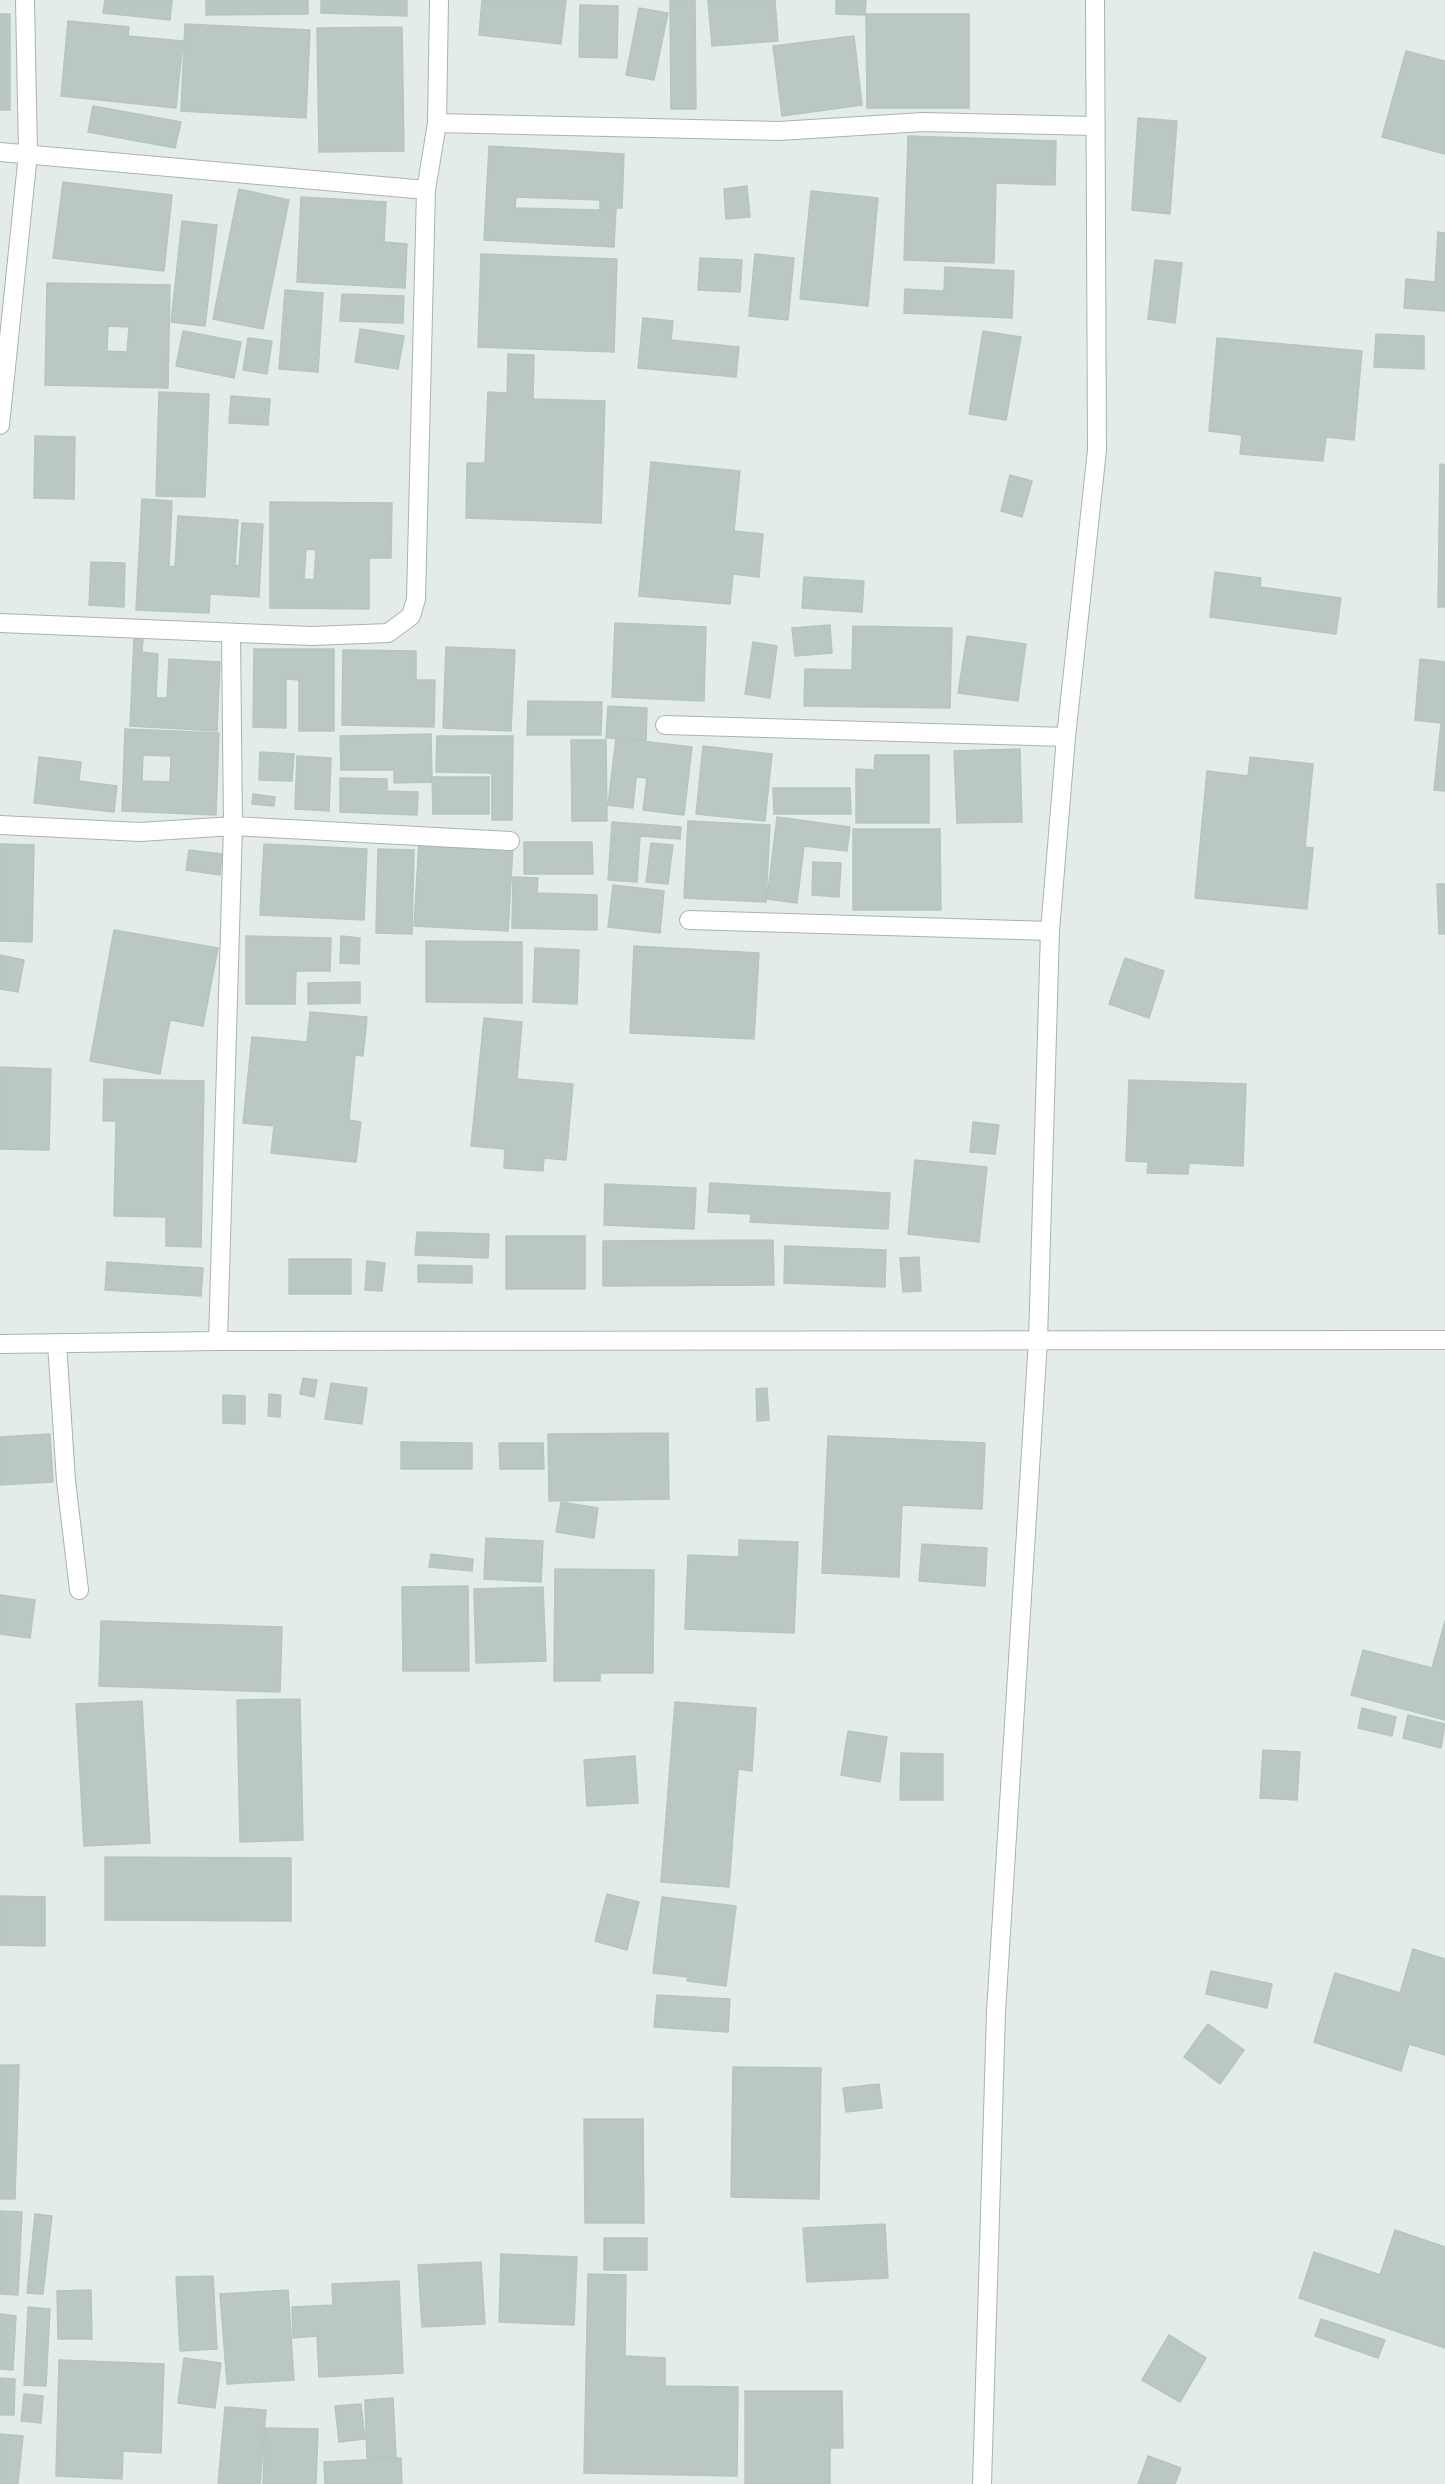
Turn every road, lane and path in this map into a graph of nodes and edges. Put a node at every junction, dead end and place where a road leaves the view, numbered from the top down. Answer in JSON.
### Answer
{"nodes":[{"id":1,"x":25,"y":0,"type":"edge"},
{"id":2,"x":439,"y":0,"type":"edge"},
{"id":3,"x":1095,"y":0,"type":"edge"},
{"id":4,"x":437,"y":123,"type":"junction"},
{"id":5,"x":1095,"y":126,"type":"junction"},
{"id":6,"x":0,"y":152,"type":"edge"},
{"id":7,"x":28,"y":154,"type":"junction"},
{"id":8,"x":426,"y":190,"type":"junction"},
{"id":9,"x":0,"y":425,"type":"edge"},
{"id":10,"x":0,"y":623,"type":"edge"},
{"id":11,"x":231,"y":634,"type":"junction"},
{"id":12,"x":665,"y":725,"type":"dead end"},
{"id":13,"x":1066,"y":737,"type":"junction"},
{"id":14,"x":0,"y":825,"type":"edge"},
{"id":15,"x":233,"y":826,"type":"junction"},
{"id":16,"x":510,"y":841,"type":"dead end"},
{"id":17,"x":689,"y":920,"type":"dead end"},
{"id":18,"x":1050,"y":931,"type":"junction"},
{"id":19,"x":1038,"y":1340,"type":"junction"},
{"id":20,"x":1445,"y":1340,"type":"edge"},
{"id":21,"x":218,"y":1341,"type":"junction"},
{"id":22,"x":57,"y":1343,"type":"junction"},
{"id":23,"x":0,"y":1344,"type":"edge"},
{"id":24,"x":79,"y":1590,"type":"dead end"},
{"id":25,"x":982,"y":2484,"type":"edge"}],
"edges":[{"from":1,"to":7,"type":"street"},
{"from":2,"to":4,"type":"street"},
{"from":3,"to":5,"type":"street"},
{"from":4,"to":5,"type":"street"},
{"from":4,"to":8,"type":"street"},
{"from":5,"to":13,"type":"street"},
{"from":6,"to":7,"type":"street"},
{"from":7,"to":8,"type":"street"},
{"from":7,"to":9,"type":"street"},
{"from":8,"to":11,"type":"street"},
{"from":10,"to":11,"type":"street"},
{"from":11,"to":15,"type":"street"},
{"from":12,"to":13,"type":"street"},
{"from":13,"to":18,"type":"street"},
{"from":14,"to":15,"type":"street"},
{"from":15,"to":16,"type":"street"},
{"from":15,"to":21,"type":"street"},
{"from":17,"to":18,"type":"street"},
{"from":18,"to":19,"type":"street"},
{"from":19,"to":20,"type":"street"},
{"from":19,"to":21,"type":"street"},
{"from":19,"to":25,"type":"street"},
{"from":21,"to":22,"type":"street"},
{"from":22,"to":23,"type":"street"},
{"from":22,"to":24,"type":"street"}]}
